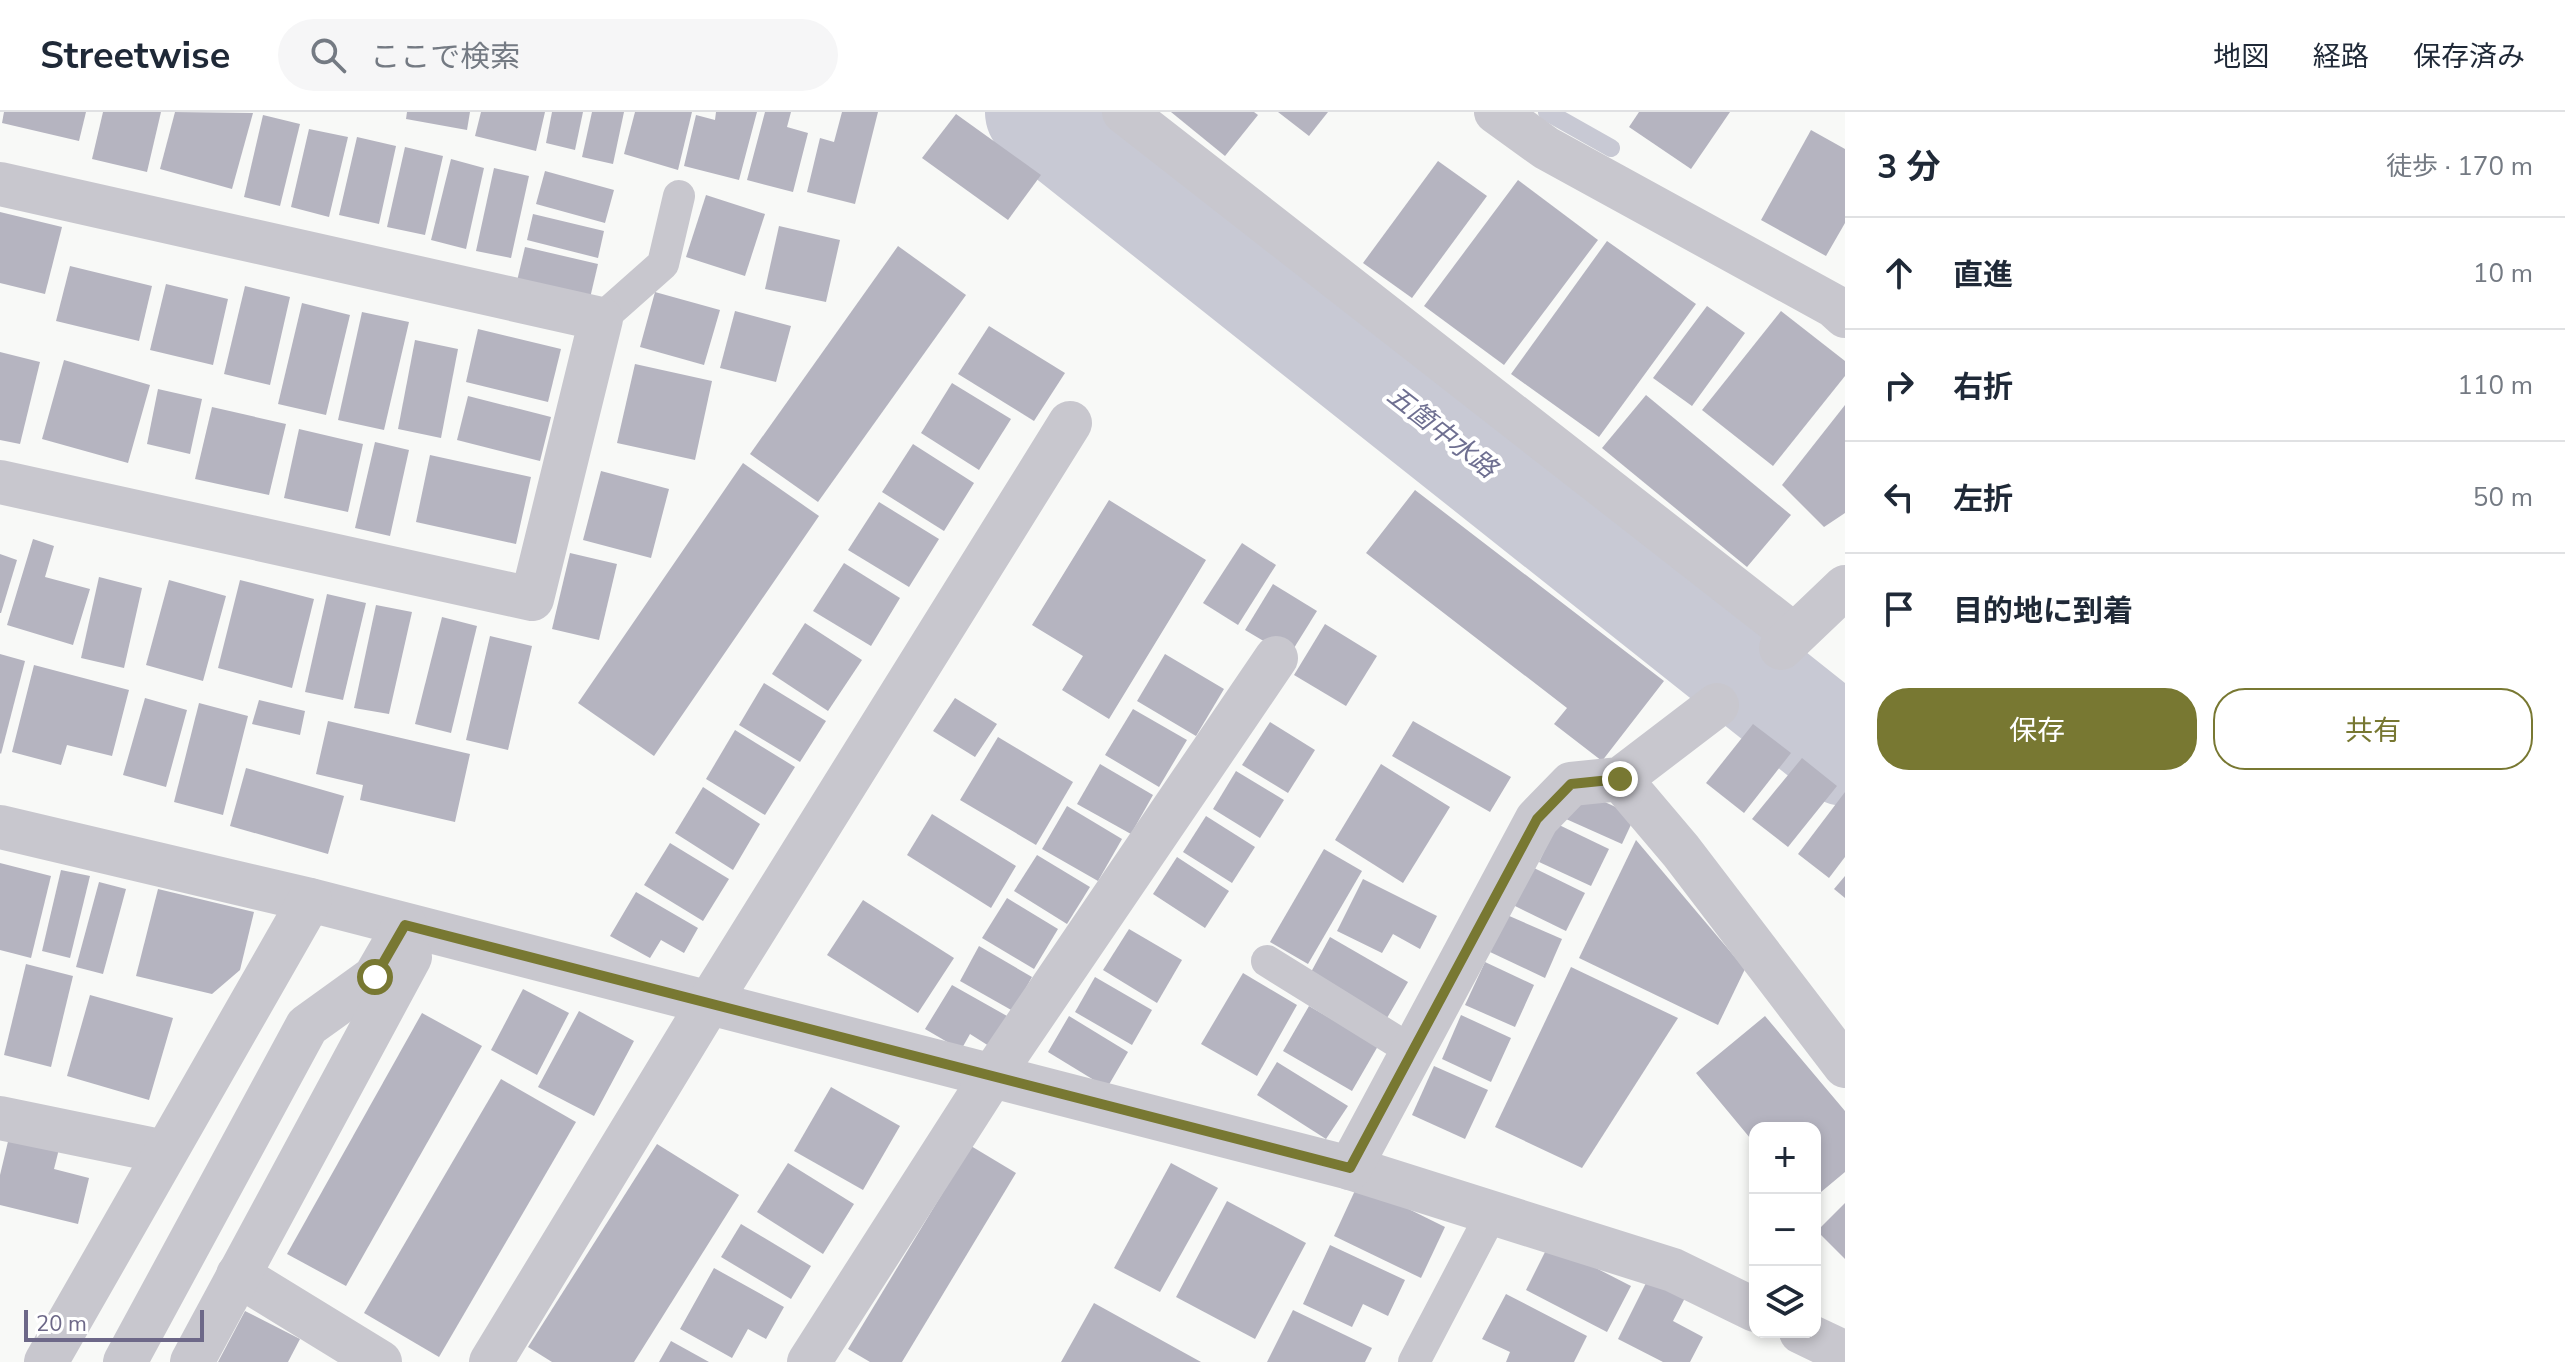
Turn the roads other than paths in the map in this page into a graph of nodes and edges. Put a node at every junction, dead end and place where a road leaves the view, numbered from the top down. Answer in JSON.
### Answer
{"nodes":[{"id":1,"x":1124,"y":112,"type":"edge"},
{"id":2,"x":1496,"y":112,"type":"edge"},
{"id":3,"x":0,"y":184,"type":"edge"},
{"id":4,"x":679,"y":196,"type":"dead end"},
{"id":5,"x":1845,"y":316,"type":"edge"},
{"id":6,"x":601,"y":319,"type":"junction"},
{"id":7,"x":1070,"y":423,"type":"dead end"},
{"id":8,"x":0,"y":482,"type":"edge"},
{"id":9,"x":1845,"y":587,"type":"edge"},
{"id":10,"x":1276,"y":658,"type":"dead end"},
{"id":11,"x":1717,"y":705,"type":"dead end"},
{"id":12,"x":1620,"y":779,"type":"junction"},
{"id":13,"x":0,"y":827,"type":"edge"},
{"id":14,"x":310,"y":900,"type":"junction"},
{"id":15,"x":415,"y":928,"type":"junction"},
{"id":16,"x":1267,"y":961,"type":"dead end"},
{"id":17,"x":709,"y":1003,"type":"junction"},
{"id":18,"x":1412,"y":1051,"type":"junction"},
{"id":19,"x":1845,"y":1066,"type":"edge"},
{"id":20,"x":992,"y":1076,"type":"junction"},
{"id":21,"x":0,"y":1118,"type":"edge"},
{"id":22,"x":165,"y":1152,"type":"junction"},
{"id":23,"x":1350,"y":1168,"type":"junction"},
{"id":24,"x":1492,"y":1213,"type":"junction"},
{"id":25,"x":238,"y":1275,"type":"junction"},
{"id":26,"x":1749,"y":1307,"type":"edge"},
{"id":27,"x":1814,"y":1338,"type":"edge"},
{"id":28,"x":1845,"y":1353,"type":"edge"},
{"id":29,"x":46,"y":1362,"type":"edge"},
{"id":30,"x":125,"y":1362,"type":"edge"},
{"id":31,"x":192,"y":1362,"type":"edge"},
{"id":32,"x":380,"y":1362,"type":"edge"},
{"id":33,"x":491,"y":1362,"type":"edge"},
{"id":34,"x":809,"y":1362,"type":"edge"},
{"id":35,"x":1414,"y":1362,"type":"edge"}],
"edges":[{"from":1,"to":9,"type":"street"},
{"from":2,"to":5,"type":"street"},
{"from":3,"to":6,"type":"street"},
{"from":4,"to":6,"type":"lane"},
{"from":6,"to":8,"type":"street"},
{"from":7,"to":17,"type":"street"},
{"from":10,"to":20,"type":"street"},
{"from":11,"to":12,"type":"street"},
{"from":12,"to":18,"type":"street"},
{"from":12,"to":19,"type":"street"},
{"from":13,"to":14,"type":"street"},
{"from":14,"to":15,"type":"street"},
{"from":14,"to":22,"type":"street"},
{"from":15,"to":17,"type":"street"},
{"from":15,"to":25,"type":"street"},
{"from":15,"to":30,"type":"street"},
{"from":16,"to":18,"type":"lane"},
{"from":17,"to":20,"type":"street"},
{"from":17,"to":33,"type":"street"},
{"from":18,"to":23,"type":"street"},
{"from":20,"to":23,"type":"street"},
{"from":20,"to":34,"type":"street"},
{"from":21,"to":22,"type":"street"},
{"from":22,"to":29,"type":"street"},
{"from":23,"to":24,"type":"street"},
{"from":24,"to":26,"type":"street"},
{"from":24,"to":35,"type":"lane"},
{"from":25,"to":31,"type":"street"},
{"from":25,"to":32,"type":"street"},
{"from":27,"to":28,"type":"street"}]}
